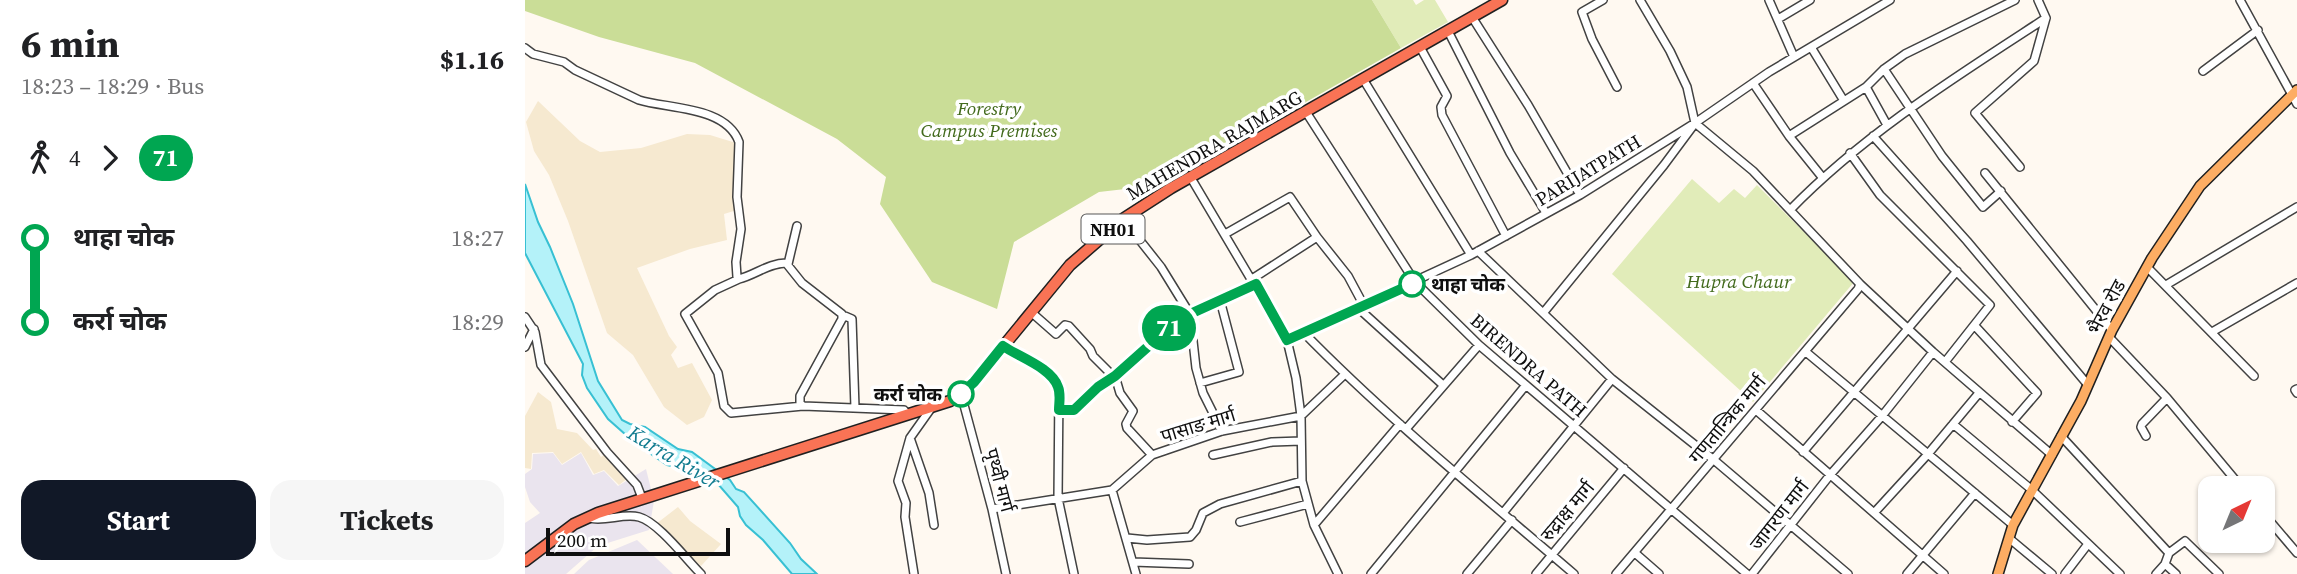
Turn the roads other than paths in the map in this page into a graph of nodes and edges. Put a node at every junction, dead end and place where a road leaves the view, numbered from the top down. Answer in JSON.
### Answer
{"nodes":[{"id":1,"x":1502,"y":0,"type":"edge"},
{"id":2,"x":1603,"y":0,"type":"edge"},
{"id":3,"x":1640,"y":0,"type":"edge"},
{"id":4,"x":1769,"y":0,"type":"edge"},
{"id":5,"x":1811,"y":0,"type":"edge"},
{"id":6,"x":1890,"y":0,"type":"edge"},
{"id":7,"x":2015,"y":0,"type":"edge"},
{"id":8,"x":2038,"y":0,"type":"edge"},
{"id":9,"x":2240,"y":0,"type":"edge"},
{"id":10,"x":1472,"y":18,"type":"junction"},
{"id":11,"x":2046,"y":18,"type":"junction"},
{"id":12,"x":1778,"y":19,"type":"junction"},
{"id":13,"x":2258,"y":30,"type":"junction"},
{"id":14,"x":1448,"y":31,"type":"junction"},
{"id":15,"x":1419,"y":47,"type":"junction"},
{"id":16,"x":1811,"y":47,"type":"junction"},
{"id":17,"x":525,"y":48,"type":"edge"},
{"id":18,"x":1794,"y":57,"type":"junction"},
{"id":19,"x":1884,"y":69,"type":"junction"},
{"id":20,"x":2203,"y":72,"type":"dead end"},
{"id":21,"x":1363,"y":79,"type":"junction"},
{"id":22,"x":1753,"y":83,"type":"junction"},
{"id":23,"x":1617,"y":87,"type":"dead end"},
{"id":24,"x":1866,"y":87,"type":"junction"},
{"id":25,"x":2294,"y":92,"type":"edge"},
{"id":26,"x":1844,"y":101,"type":"junction"},
{"id":27,"x":2297,"y":104,"type":"edge"},
{"id":28,"x":1909,"y":110,"type":"junction"},
{"id":29,"x":1306,"y":111,"type":"junction"},
{"id":30,"x":1695,"y":123,"type":"junction"},
{"id":31,"x":1887,"y":125,"type":"junction"},
{"id":32,"x":1789,"y":136,"type":"junction"},
{"id":33,"x":1873,"y":136,"type":"junction"},
{"id":34,"x":1850,"y":153,"type":"junction"},
{"id":35,"x":2021,"y":167,"type":"dead end"},
{"id":36,"x":1985,"y":173,"type":"dead end"},
{"id":37,"x":1822,"y":177,"type":"junction"},
{"id":38,"x":1191,"y":178,"type":"junction"},
{"id":39,"x":2001,"y":191,"type":"junction"},
{"id":40,"x":1580,"y":195,"type":"junction"},
{"id":41,"x":2297,"y":206,"type":"edge"},
{"id":42,"x":1790,"y":209,"type":"junction"},
{"id":43,"x":1546,"y":213,"type":"junction"},
{"id":44,"x":1123,"y":219,"type":"junction"},
{"id":45,"x":797,"y":226,"type":"dead end"},
{"id":46,"x":1225,"y":234,"type":"junction"},
{"id":47,"x":1506,"y":236,"type":"junction"},
{"id":48,"x":1317,"y":237,"type":"junction"},
{"id":49,"x":1475,"y":253,"type":"junction"},
{"id":50,"x":788,"y":264,"type":"junction"},
{"id":51,"x":2147,"y":267,"type":"junction"},
{"id":52,"x":1957,"y":271,"type":"junction"},
{"id":53,"x":739,"y":279,"type":"junction"},
{"id":54,"x":1254,"y":281,"type":"junction"},
{"id":55,"x":1415,"y":282,"type":"junction"},
{"id":56,"x":2297,"y":283,"type":"edge"},
{"id":57,"x":1860,"y":284,"type":"junction"},
{"id":58,"x":2166,"y":285,"type":"junction"},
{"id":59,"x":1220,"y":300,"type":"junction"},
{"id":60,"x":1360,"y":306,"type":"junction"},
{"id":61,"x":1031,"y":312,"type":"junction"},
{"id":62,"x":1544,"y":312,"type":"junction"},
{"id":63,"x":1189,"y":314,"type":"junction"},
{"id":64,"x":525,"y":317,"type":"edge"},
{"id":65,"x":842,"y":318,"type":"junction"},
{"id":66,"x":1975,"y":326,"type":"junction"},
{"id":67,"x":1908,"y":328,"type":"junction"},
{"id":68,"x":534,"y":330,"type":"junction"},
{"id":69,"x":1302,"y":331,"type":"junction"},
{"id":70,"x":2212,"y":332,"type":"junction"},
{"id":71,"x":2110,"y":333,"type":"junction"},
{"id":72,"x":1287,"y":340,"type":"junction"},
{"id":73,"x":1479,"y":345,"type":"junction"},
{"id":74,"x":1003,"y":346,"type":"junction"},
{"id":75,"x":525,"y":347,"type":"edge"},
{"id":76,"x":1806,"y":352,"type":"junction"},
{"id":77,"x":1933,"y":352,"type":"junction"},
{"id":78,"x":1945,"y":362,"type":"junction"},
{"id":79,"x":1345,"y":375,"type":"junction"},
{"id":80,"x":2254,"y":376,"type":"dead end"},
{"id":81,"x":1114,"y":377,"type":"junction"},
{"id":82,"x":1612,"y":379,"type":"junction"},
{"id":83,"x":1200,"y":383,"type":"junction"},
{"id":84,"x":1443,"y":385,"type":"junction"},
{"id":85,"x":1526,"y":385,"type":"junction"},
{"id":86,"x":2088,"y":385,"type":"junction"},
{"id":87,"x":1853,"y":391,"type":"junction"},
{"id":88,"x":1979,"y":393,"type":"junction"},
{"id":89,"x":961,"y":394,"type":"junction"},
{"id":90,"x":2168,"y":398,"type":"junction"},
{"id":91,"x":803,"y":406,"type":"junction"},
{"id":92,"x":932,"y":407,"type":"junction"},
{"id":93,"x":855,"y":408,"type":"junction"},
{"id":94,"x":1059,"y":410,"type":"junction"},
{"id":95,"x":1756,"y":410,"type":"junction"},
{"id":96,"x":908,"y":415,"type":"junction"},
{"id":97,"x":1301,"y":416,"type":"junction"},
{"id":98,"x":1882,"y":416,"type":"junction"},
{"id":99,"x":2012,"y":422,"type":"junction"},
{"id":100,"x":1953,"y":424,"type":"junction"},
{"id":101,"x":1575,"y":426,"type":"junction"},
{"id":102,"x":1403,"y":427,"type":"junction"},
{"id":103,"x":1222,"y":431,"type":"junction"},
{"id":104,"x":2061,"y":436,"type":"junction"},
{"id":105,"x":2147,"y":436,"type":"dead end"},
{"id":106,"x":910,"y":438,"type":"junction"},
{"id":107,"x":1301,"y":441,"type":"junction"},
{"id":108,"x":1803,"y":452,"type":"junction"},
{"id":109,"x":1928,"y":454,"type":"junction"},
{"id":110,"x":1152,"y":455,"type":"junction"},
{"id":111,"x":1213,"y":455,"type":"dead end"},
{"id":112,"x":2052,"y":455,"type":"junction"},
{"id":113,"x":1714,"y":460,"type":"junction"},
{"id":114,"x":1624,"y":468,"type":"junction"},
{"id":115,"x":1455,"y":471,"type":"junction"},
{"id":116,"x":1830,"y":474,"type":"junction"},
{"id":117,"x":2232,"y":476,"type":"edge"},
{"id":118,"x":1302,"y":481,"type":"junction"},
{"id":119,"x":1112,"y":490,"type":"junction"},
{"id":120,"x":2032,"y":490,"type":"junction"},
{"id":121,"x":1975,"y":493,"type":"junction"},
{"id":122,"x":644,"y":497,"type":"junction"},
{"id":123,"x":1058,"y":498,"type":"junction"},
{"id":124,"x":1308,"y":504,"type":"junction"},
{"id":125,"x":992,"y":509,"type":"junction"},
{"id":126,"x":1672,"y":509,"type":"junction"},
{"id":127,"x":1503,"y":513,"type":"junction"},
{"id":128,"x":1874,"y":513,"type":"junction"},
{"id":129,"x":588,"y":518,"type":"junction"},
{"id":130,"x":1512,"y":520,"type":"junction"},
{"id":131,"x":1240,"y":522,"type":"dead end"},
{"id":132,"x":934,"y":524,"type":"dead end"},
{"id":133,"x":1314,"y":525,"type":"junction"},
{"id":134,"x":2013,"y":525,"type":"junction"},
{"id":135,"x":1791,"y":527,"type":"junction"},
{"id":136,"x":2275,"y":527,"type":"edge"},
{"id":137,"x":1127,"y":538,"type":"junction"},
{"id":138,"x":2010,"y":539,"type":"junction"},
{"id":139,"x":2088,"y":544,"type":"junction"},
{"id":140,"x":2297,"y":552,"type":"edge"},
{"id":141,"x":1635,"y":553,"type":"junction"},
{"id":142,"x":2169,"y":553,"type":"junction"},
{"id":143,"x":1551,"y":555,"type":"junction"},
{"id":144,"x":1923,"y":555,"type":"junction"},
{"id":145,"x":525,"y":561,"type":"edge"},
{"id":146,"x":1133,"y":562,"type":"junction"},
{"id":147,"x":1189,"y":564,"type":"dead end"},
{"id":148,"x":2165,"y":564,"type":"junction"},
{"id":149,"x":701,"y":574,"type":"edge"},
{"id":150,"x":914,"y":574,"type":"edge"},
{"id":151,"x":1006,"y":574,"type":"edge"},
{"id":152,"x":1074,"y":574,"type":"edge"},
{"id":153,"x":1136,"y":574,"type":"edge"},
{"id":154,"x":1338,"y":574,"type":"edge"},
{"id":155,"x":1371,"y":574,"type":"edge"},
{"id":156,"x":1467,"y":574,"type":"edge"},
{"id":157,"x":1535,"y":574,"type":"edge"},
{"id":158,"x":1574,"y":574,"type":"edge"},
{"id":159,"x":1616,"y":574,"type":"edge"},
{"id":160,"x":1659,"y":574,"type":"edge"},
{"id":161,"x":1749,"y":574,"type":"edge"},
{"id":162,"x":1848,"y":574,"type":"edge"},
{"id":163,"x":1907,"y":574,"type":"edge"},
{"id":164,"x":1944,"y":574,"type":"edge"},
{"id":165,"x":1998,"y":574,"type":"edge"},
{"id":166,"x":2052,"y":574,"type":"edge"},
{"id":167,"x":2065,"y":574,"type":"edge"},
{"id":168,"x":2120,"y":574,"type":"edge"},
{"id":169,"x":2156,"y":574,"type":"edge"},
{"id":170,"x":2176,"y":574,"type":"edge"},
{"id":171,"x":2219,"y":574,"type":"edge"}],
"edges":[{"from":1,"to":10,"type":"highway","name":"MAHENDRA RAJMARG","number":"NH01"},
{"from":2,"to":23,"type":"street"},
{"from":3,"to":30,"type":"street"},
{"from":4,"to":12,"type":"street"},
{"from":5,"to":12,"type":"street"},
{"from":6,"to":16,"type":"street","name":"PARIJATPATH"},
{"from":7,"to":19,"type":"street"},
{"from":8,"to":11,"type":"street"},
{"from":9,"to":13,"type":"street"},
{"from":10,"to":14,"type":"highway","name":"MAHENDRA RAJMARG","number":"NH01"},
{"from":10,"to":40,"type":"street"},
{"from":11,"to":28,"type":"street"},
{"from":11,"to":35,"type":"street"},
{"from":12,"to":18,"type":"street"},
{"from":13,"to":20,"type":"street"},
{"from":13,"to":25,"type":"street"},
{"from":14,"to":15,"type":"highway","name":"MAHENDRA RAJMARG","number":"NH01"},
{"from":14,"to":43,"type":"street"},
{"from":15,"to":21,"type":"highway","name":"MAHENDRA RAJMARG","number":"NH01"},
{"from":15,"to":47,"type":"street"},
{"from":16,"to":18,"type":"street","name":"PARIJATPATH"},
{"from":16,"to":26,"type":"street"},
{"from":17,"to":53,"type":"street"},
{"from":18,"to":22,"type":"street","name":"PARIJATPATH"},
{"from":19,"to":24,"type":"street"},
{"from":19,"to":28,"type":"street"},
{"from":21,"to":29,"type":"highway","name":"MAHENDRA RAJMARG","number":"NH01"},
{"from":21,"to":49,"type":"street"},
{"from":22,"to":30,"type":"street","name":"PARIJATPATH"},
{"from":22,"to":32,"type":"street"},
{"from":24,"to":26,"type":"street"},
{"from":24,"to":31,"type":"street"},
{"from":25,"to":27,"type":"street"},
{"from":25,"to":51,"type":"main road","name":"भैरव रोड"},
{"from":26,"to":32,"type":"street"},
{"from":28,"to":31,"type":"street"},
{"from":28,"to":39,"type":"street"},
{"from":29,"to":38,"type":"highway","name":"MAHENDRA RAJMARG","number":"NH01"},
{"from":29,"to":55,"type":"street","name":"BIRENDRA PATH"},
{"from":30,"to":40,"type":"street","name":"PARIJATPATH"},
{"from":30,"to":42,"type":"street"},
{"from":30,"to":62,"type":"street"},
{"from":31,"to":33,"type":"street"},
{"from":32,"to":37,"type":"street"},
{"from":33,"to":34,"type":"street"},
{"from":33,"to":86,"type":"street"},
{"from":34,"to":37,"type":"street"},
{"from":34,"to":52,"type":"street"},
{"from":36,"to":39,"type":"street"},
{"from":37,"to":42,"type":"street"},
{"from":38,"to":44,"type":"highway","name":"MAHENDRA RAJMARG","number":"NH01"},
{"from":38,"to":46,"type":"street"},
{"from":39,"to":71,"type":"street"},
{"from":40,"to":43,"type":"street","name":"PARIJATPATH"},
{"from":41,"to":58,"type":"street"},
{"from":42,"to":57,"type":"street"},
{"from":43,"to":47,"type":"street","name":"PARIJATPATH"},
{"from":44,"to":61,"type":"highway","name":"MAHENDRA RAJMARG","number":"NH01"},
{"from":44,"to":63,"type":"street"},
{"from":45,"to":50,"type":"street"},
{"from":46,"to":48,"type":"street"},
{"from":46,"to":54,"type":"street"},
{"from":47,"to":49,"type":"street","name":"PARIJATPATH"},
{"from":48,"to":54,"type":"street"},
{"from":48,"to":60,"type":"street"},
{"from":49,"to":55,"type":"street","name":"PARIJATPATH"},
{"from":49,"to":62,"type":"street"},
{"from":50,"to":53,"type":"street"},
{"from":50,"to":65,"type":"street"},
{"from":51,"to":58,"type":"street"},
{"from":51,"to":71,"type":"main road","name":"भैरव रोड"},
{"from":52,"to":66,"type":"street"},
{"from":52,"to":67,"type":"street"},
{"from":53,"to":91,"type":"street"},
{"from":54,"to":59,"type":"street"},
{"from":54,"to":72,"type":"street"},
{"from":55,"to":60,"type":"street","name":"PARIJATPATH"},
{"from":55,"to":73,"type":"street","name":"BIRENDRA PATH"},
{"from":56,"to":70,"type":"street"},
{"from":57,"to":67,"type":"street"},
{"from":57,"to":76,"type":"street","name":"गणतान्त्रिक मार्ग"},
{"from":58,"to":70,"type":"street"},
{"from":59,"to":63,"type":"street"},
{"from":59,"to":83,"type":"street"},
{"from":60,"to":69,"type":"street","name":"PARIJATPATH"},
{"from":60,"to":84,"type":"street"},
{"from":61,"to":74,"type":"highway","name":"MAHENDRA RAJMARG","number":"NH01"},
{"from":61,"to":81,"type":"street"},
{"from":62,"to":82,"type":"street"},
{"from":63,"to":81,"type":"street"},
{"from":63,"to":83,"type":"street"},
{"from":64,"to":68,"type":"street"},
{"from":65,"to":91,"type":"street"},
{"from":65,"to":93,"type":"street"},
{"from":66,"to":78,"type":"street"},
{"from":66,"to":99,"type":"street"},
{"from":67,"to":77,"type":"street"},
{"from":67,"to":87,"type":"street"},
{"from":68,"to":75,"type":"street"},
{"from":68,"to":122,"type":"street"},
{"from":69,"to":72,"type":"street","name":"PARIJATPATH"},
{"from":69,"to":79,"type":"street"},
{"from":70,"to":80,"type":"street"},
{"from":71,"to":86,"type":"main road","name":"भैरव रोड"},
{"from":71,"to":90,"type":"street"},
{"from":72,"to":97,"type":"street"},
{"from":73,"to":84,"type":"street"},
{"from":73,"to":85,"type":"street","name":"BIRENDRA PATH"},
{"from":74,"to":89,"type":"highway","name":"MAHENDRA RAJMARG","number":"NH01"},
{"from":74,"to":94,"type":"street"},
{"from":76,"to":87,"type":"street"},
{"from":76,"to":95,"type":"street","name":"गणतान्त्रिक मार्ग"},
{"from":77,"to":78,"type":"street"},
{"from":77,"to":98,"type":"street","name":"जागरण मार्ग"},
{"from":78,"to":88,"type":"street"},
{"from":79,"to":97,"type":"street"},
{"from":79,"to":102,"type":"street"},
{"from":81,"to":94,"type":"street"},
{"from":81,"to":110,"type":"street"},
{"from":82,"to":101,"type":"street"},
{"from":82,"to":113,"type":"street"},
{"from":83,"to":103,"type":"street"},
{"from":84,"to":102,"type":"street"},
{"from":85,"to":101,"type":"street","name":"BIRENDRA PATH"},
{"from":85,"to":115,"type":"street"},
{"from":86,"to":104,"type":"main road","name":"भैरव रोड"},
{"from":87,"to":98,"type":"street"},
{"from":87,"to":108,"type":"street"},
{"from":88,"to":99,"type":"street"},
{"from":88,"to":100,"type":"street"},
{"from":89,"to":92,"type":"highway","name":"MAHENDRA RAJMARG","number":"NH01"},
{"from":89,"to":125,"type":"street","name":"पृथ्वी मार्ग"},
{"from":90,"to":105,"type":"street"},
{"from":90,"to":117,"type":"street"},
{"from":91,"to":93,"type":"street"},
{"from":92,"to":96,"type":"highway","name":"MAHENDRA RAJMARG","number":"NH01"},
{"from":92,"to":106,"type":"street"},
{"from":93,"to":96,"type":"street"},
{"from":94,"to":123,"type":"street"},
{"from":95,"to":108,"type":"street"},
{"from":95,"to":113,"type":"street","name":"गणतान्त्रिक मार्ग"},
{"from":96,"to":122,"type":"highway","name":"MAHENDRA RAJMARG","number":"NH01"},
{"from":97,"to":103,"type":"street","name":"पासाङ मार्ग"},
{"from":97,"to":107,"type":"street"},
{"from":98,"to":109,"type":"street"},
{"from":98,"to":116,"type":"street","name":"जागरण मार्ग"},
{"from":99,"to":112,"type":"street"},
{"from":100,"to":109,"type":"street"},
{"from":100,"to":120,"type":"street"},
{"from":101,"to":114,"type":"street","name":"BIRENDRA PATH"},
{"from":101,"to":127,"type":"street"},
{"from":102,"to":115,"type":"street"},
{"from":102,"to":133,"type":"street"},
{"from":103,"to":110,"type":"street","name":"पासाङ मार्ग"},
{"from":104,"to":112,"type":"main road","name":"भैरव रोड"},
{"from":104,"to":142,"type":"street"},
{"from":106,"to":132,"type":"street"},
{"from":106,"to":150,"type":"street"},
{"from":107,"to":111,"type":"street"},
{"from":107,"to":118,"type":"street"},
{"from":108,"to":116,"type":"street"},
{"from":109,"to":121,"type":"street"},
{"from":109,"to":128,"type":"street"},
{"from":110,"to":119,"type":"street","name":"पासाङ मार्ग"},
{"from":112,"to":120,"type":"main road","name":"भैरव रोड"},
{"from":113,"to":126,"type":"street","name":"गणतान्त्रिक मार्ग"},
{"from":113,"to":135,"type":"street"},
{"from":114,"to":126,"type":"street","name":"BIRENDRA PATH"},
{"from":114,"to":143,"type":"street","name":"रुद्राक्ष मार्ग"},
{"from":115,"to":127,"type":"street"},
{"from":115,"to":155,"type":"street"},
{"from":116,"to":128,"type":"street"},
{"from":116,"to":135,"type":"street","name":"जागरण मार्ग"},
{"from":118,"to":124,"type":"street"},
{"from":118,"to":137,"type":"street"},
{"from":119,"to":123,"type":"street"},
{"from":119,"to":137,"type":"street"},
{"from":120,"to":134,"type":"main road","name":"भैरव रोड"},
{"from":120,"to":139,"type":"street"},
{"from":121,"to":134,"type":"street"},
{"from":121,"to":144,"type":"street"},
{"from":122,"to":129,"type":"highway","name":"MAHENDRA RAJMARG","number":"NH01"},
{"from":123,"to":125,"type":"street"},
{"from":123,"to":152,"type":"street"},
{"from":124,"to":131,"type":"street"},
{"from":124,"to":133,"type":"street"},
{"from":125,"to":151,"type":"street","name":"पृथ्वी मार्ग"},
{"from":126,"to":141,"type":"street","name":"गणतान्त्रिक मार्ग"},
{"from":126,"to":161,"type":"street","name":"BIRENDRA PATH"},
{"from":127,"to":130,"type":"street"},
{"from":128,"to":144,"type":"street"},
{"from":129,"to":145,"type":"highway","name":"MAHENDRA RAJMARG","number":"NH01"},
{"from":129,"to":149,"type":"street"},
{"from":130,"to":143,"type":"street"},
{"from":130,"to":156,"type":"street"},
{"from":133,"to":154,"type":"street"},
{"from":134,"to":138,"type":"main road","name":"भैरव रोड"},
{"from":135,"to":161,"type":"street","name":"जागरण मार्ग"},
{"from":135,"to":162,"type":"street"},
{"from":136,"to":140,"type":"street"},
{"from":137,"to":146,"type":"street"},
{"from":138,"to":165,"type":"main road","name":"भैरव रोड"},
{"from":138,"to":166,"type":"street"},
{"from":139,"to":167,"type":"street"},
{"from":139,"to":168,"type":"street"},
{"from":141,"to":159,"type":"street","name":"गणतान्त्रिक मार्ग"},
{"from":141,"to":160,"type":"street"},
{"from":142,"to":148,"type":"street"},
{"from":142,"to":171,"type":"street"},
{"from":143,"to":157,"type":"street","name":"रुद्राक्ष मार्ग"},
{"from":143,"to":158,"type":"street"},
{"from":144,"to":163,"type":"street"},
{"from":144,"to":164,"type":"street"},
{"from":146,"to":147,"type":"street"},
{"from":146,"to":153,"type":"street"},
{"from":148,"to":169,"type":"street"},
{"from":148,"to":170,"type":"street"}]}
